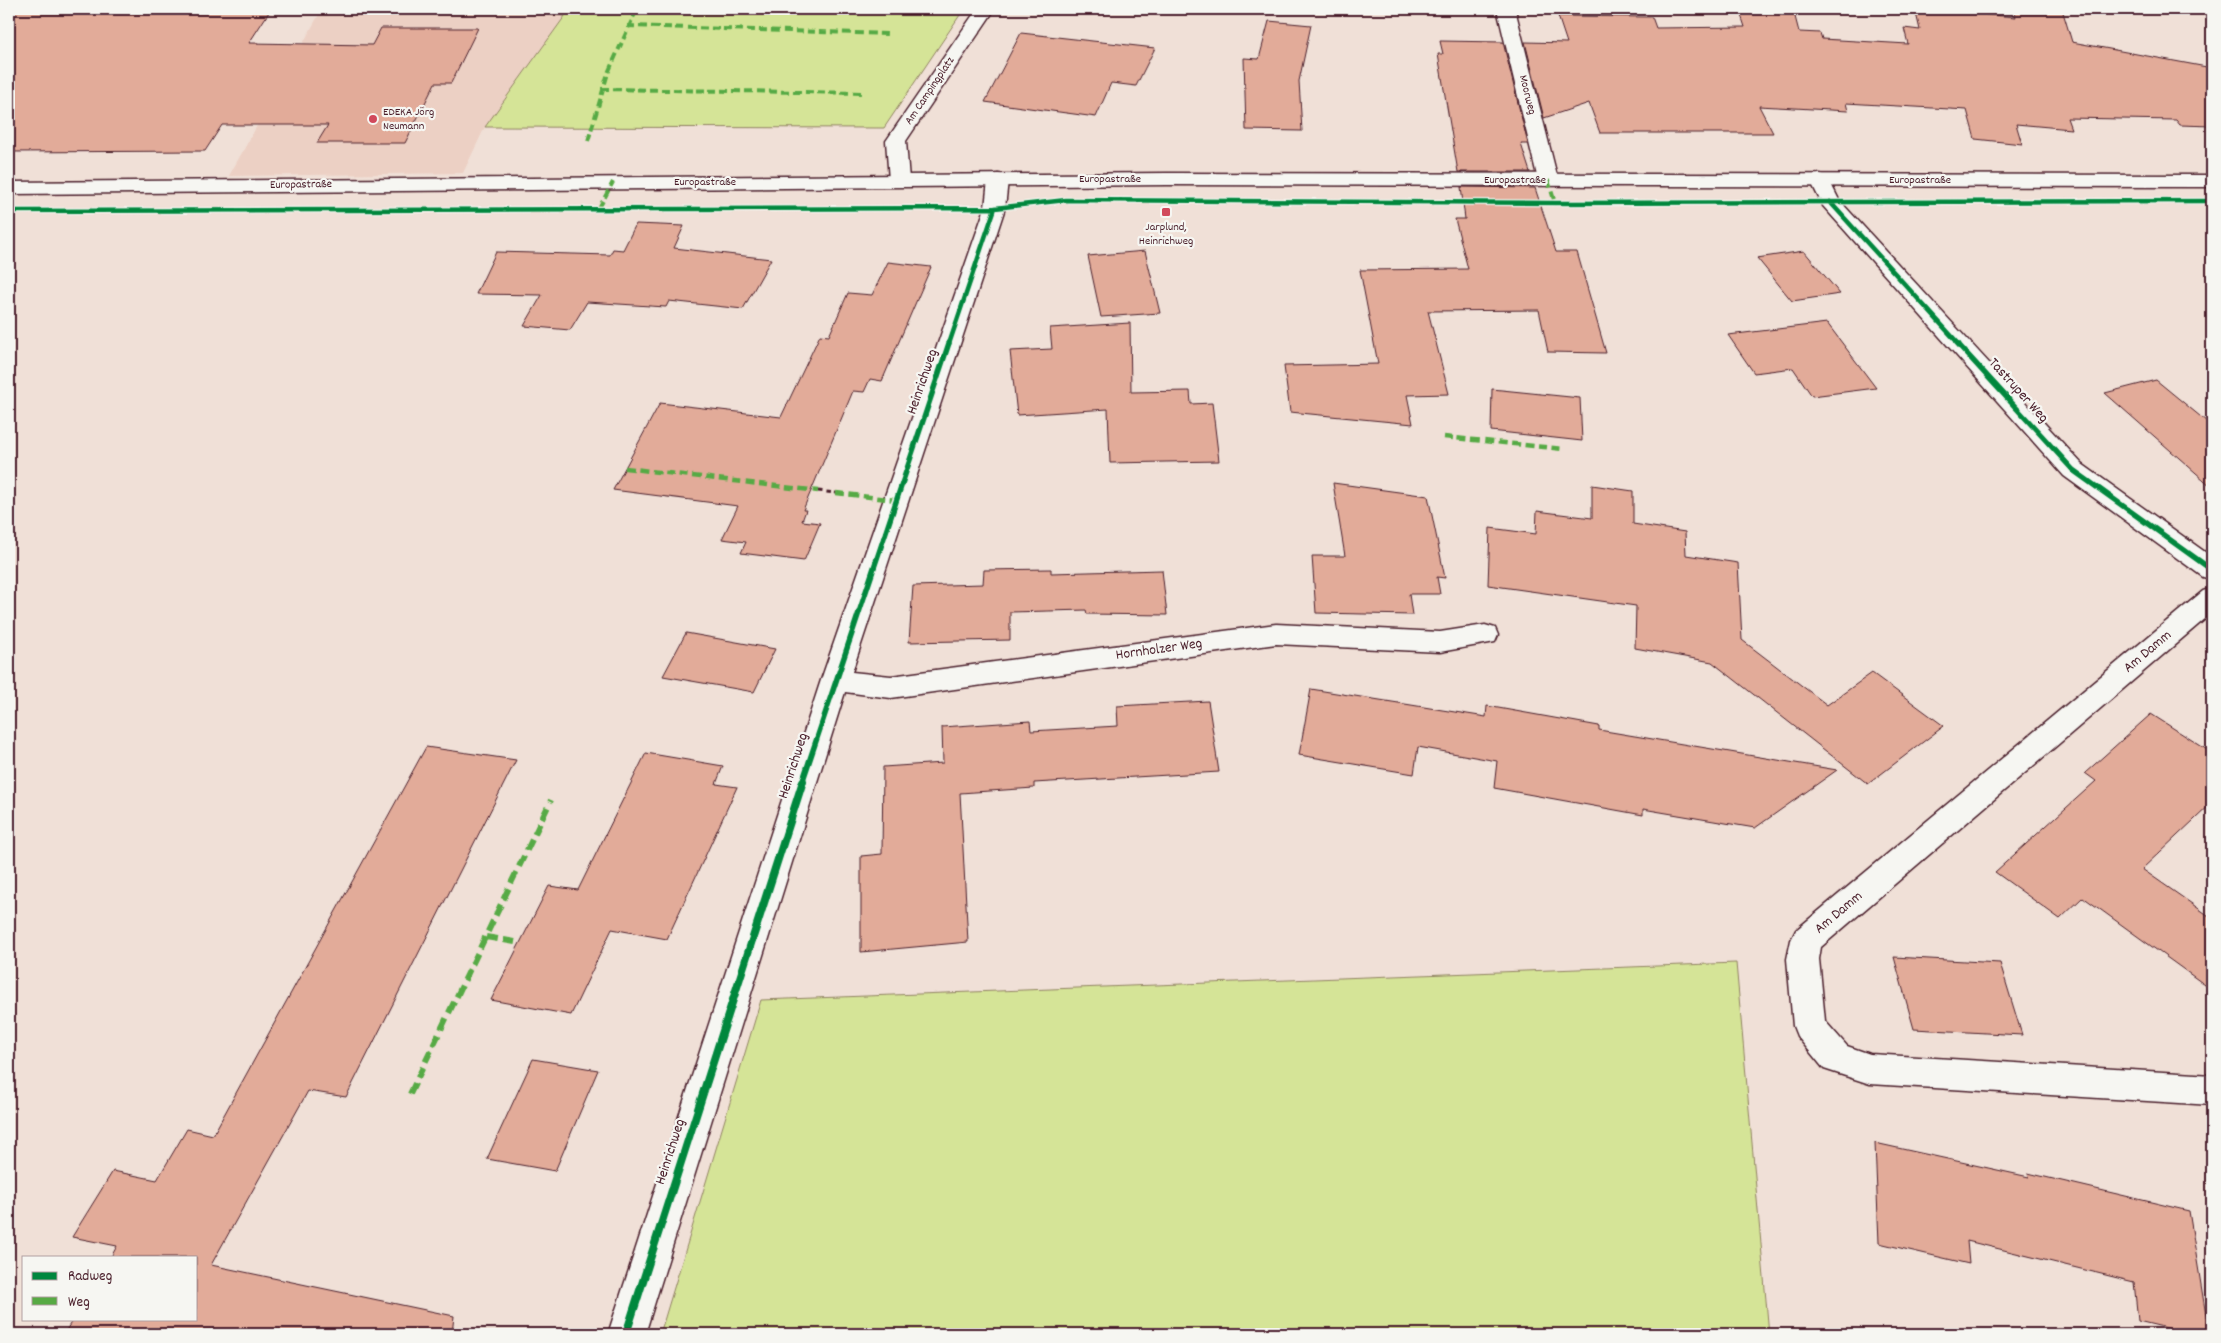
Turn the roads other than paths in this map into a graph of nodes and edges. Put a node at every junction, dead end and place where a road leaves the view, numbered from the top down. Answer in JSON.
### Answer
{"nodes":[{"id":1,"x":986,"y":9,"type":"edge"},
{"id":2,"x":1506,"y":9,"type":"edge"},
{"id":3,"x":899,"y":180,"type":"junction"},
{"id":4,"x":998,"y":180,"type":"junction"},
{"id":5,"x":1548,"y":180,"type":"junction"},
{"id":6,"x":1820,"y":180,"type":"junction"},
{"id":7,"x":2212,"y":182,"type":"edge"},
{"id":8,"x":9,"y":188,"type":"edge"},
{"id":9,"x":2212,"y":570,"type":"edge"},
{"id":10,"x":2212,"y":598,"type":"edge"},
{"id":11,"x":1485,"y":636,"type":"dead end"},
{"id":12,"x":835,"y":680,"type":"junction"},
{"id":13,"x":2212,"y":1090,"type":"edge"},
{"id":14,"x":626,"y":1334,"type":"edge"}],
"edges":[{"from":1,"to":3,"type":"street","name":"Am Campingplatz"},
{"from":2,"to":5,"type":"street","name":"Moorweg"},
{"from":3,"to":4,"type":"street","name":"Europastraße"},
{"from":3,"to":8,"type":"street","name":"Europastraße"},
{"from":4,"to":5,"type":"street","name":"Europastraße"},
{"from":4,"to":12,"type":"street","name":"Heinrichweg"},
{"from":5,"to":6,"type":"street","name":"Europastraße"},
{"from":6,"to":7,"type":"street","name":"Europastraße"},
{"from":6,"to":9,"type":"street","name":"Tastruper Weg"},
{"from":10,"to":13,"type":"street","name":"Am Damm"},
{"from":11,"to":12,"type":"street","name":"Hornholzer Weg"},
{"from":12,"to":14,"type":"street","name":"Heinrichweg"}]}
